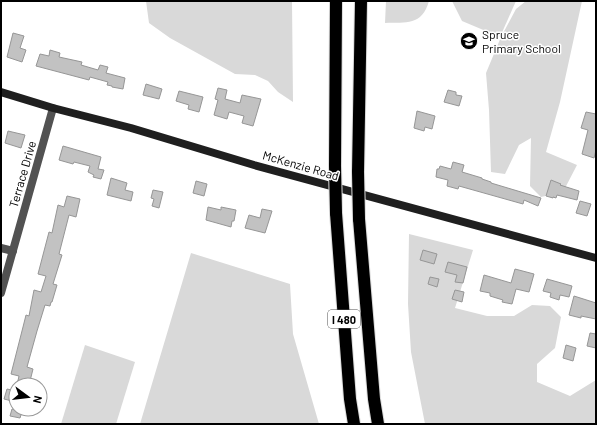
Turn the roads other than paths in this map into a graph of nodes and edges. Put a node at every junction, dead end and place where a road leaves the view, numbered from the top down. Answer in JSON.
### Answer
{"nodes":[{"id":1,"x":336,"y":1,"type":"edge"},
{"id":2,"x":362,"y":1,"type":"edge"},
{"id":3,"x":1,"y":92,"type":"edge"},
{"id":4,"x":54,"y":108,"type":"junction"},
{"id":5,"x":1,"y":248,"type":"edge"},
{"id":6,"x":13,"y":251,"type":"junction"},
{"id":7,"x":596,"y":258,"type":"edge"},
{"id":8,"x":1,"y":293,"type":"edge"},
{"id":9,"x":354,"y":424,"type":"edge"},
{"id":10,"x":378,"y":424,"type":"edge"}],
"edges":[{"from":1,"to":9,"type":"highway","number":"I 480","bridge":true},
{"from":2,"to":10,"type":"highway","number":"I 480","bridge":true},
{"from":3,"to":4,"type":"street","name":"McKenzie Road"},
{"from":4,"to":6,"type":"street","name":"Terrace Drive"},
{"from":4,"to":7,"type":"street","name":"McKenzie Road"},
{"from":5,"to":6,"type":"street"},
{"from":6,"to":8,"type":"street","name":"Terrace Drive"}]}
